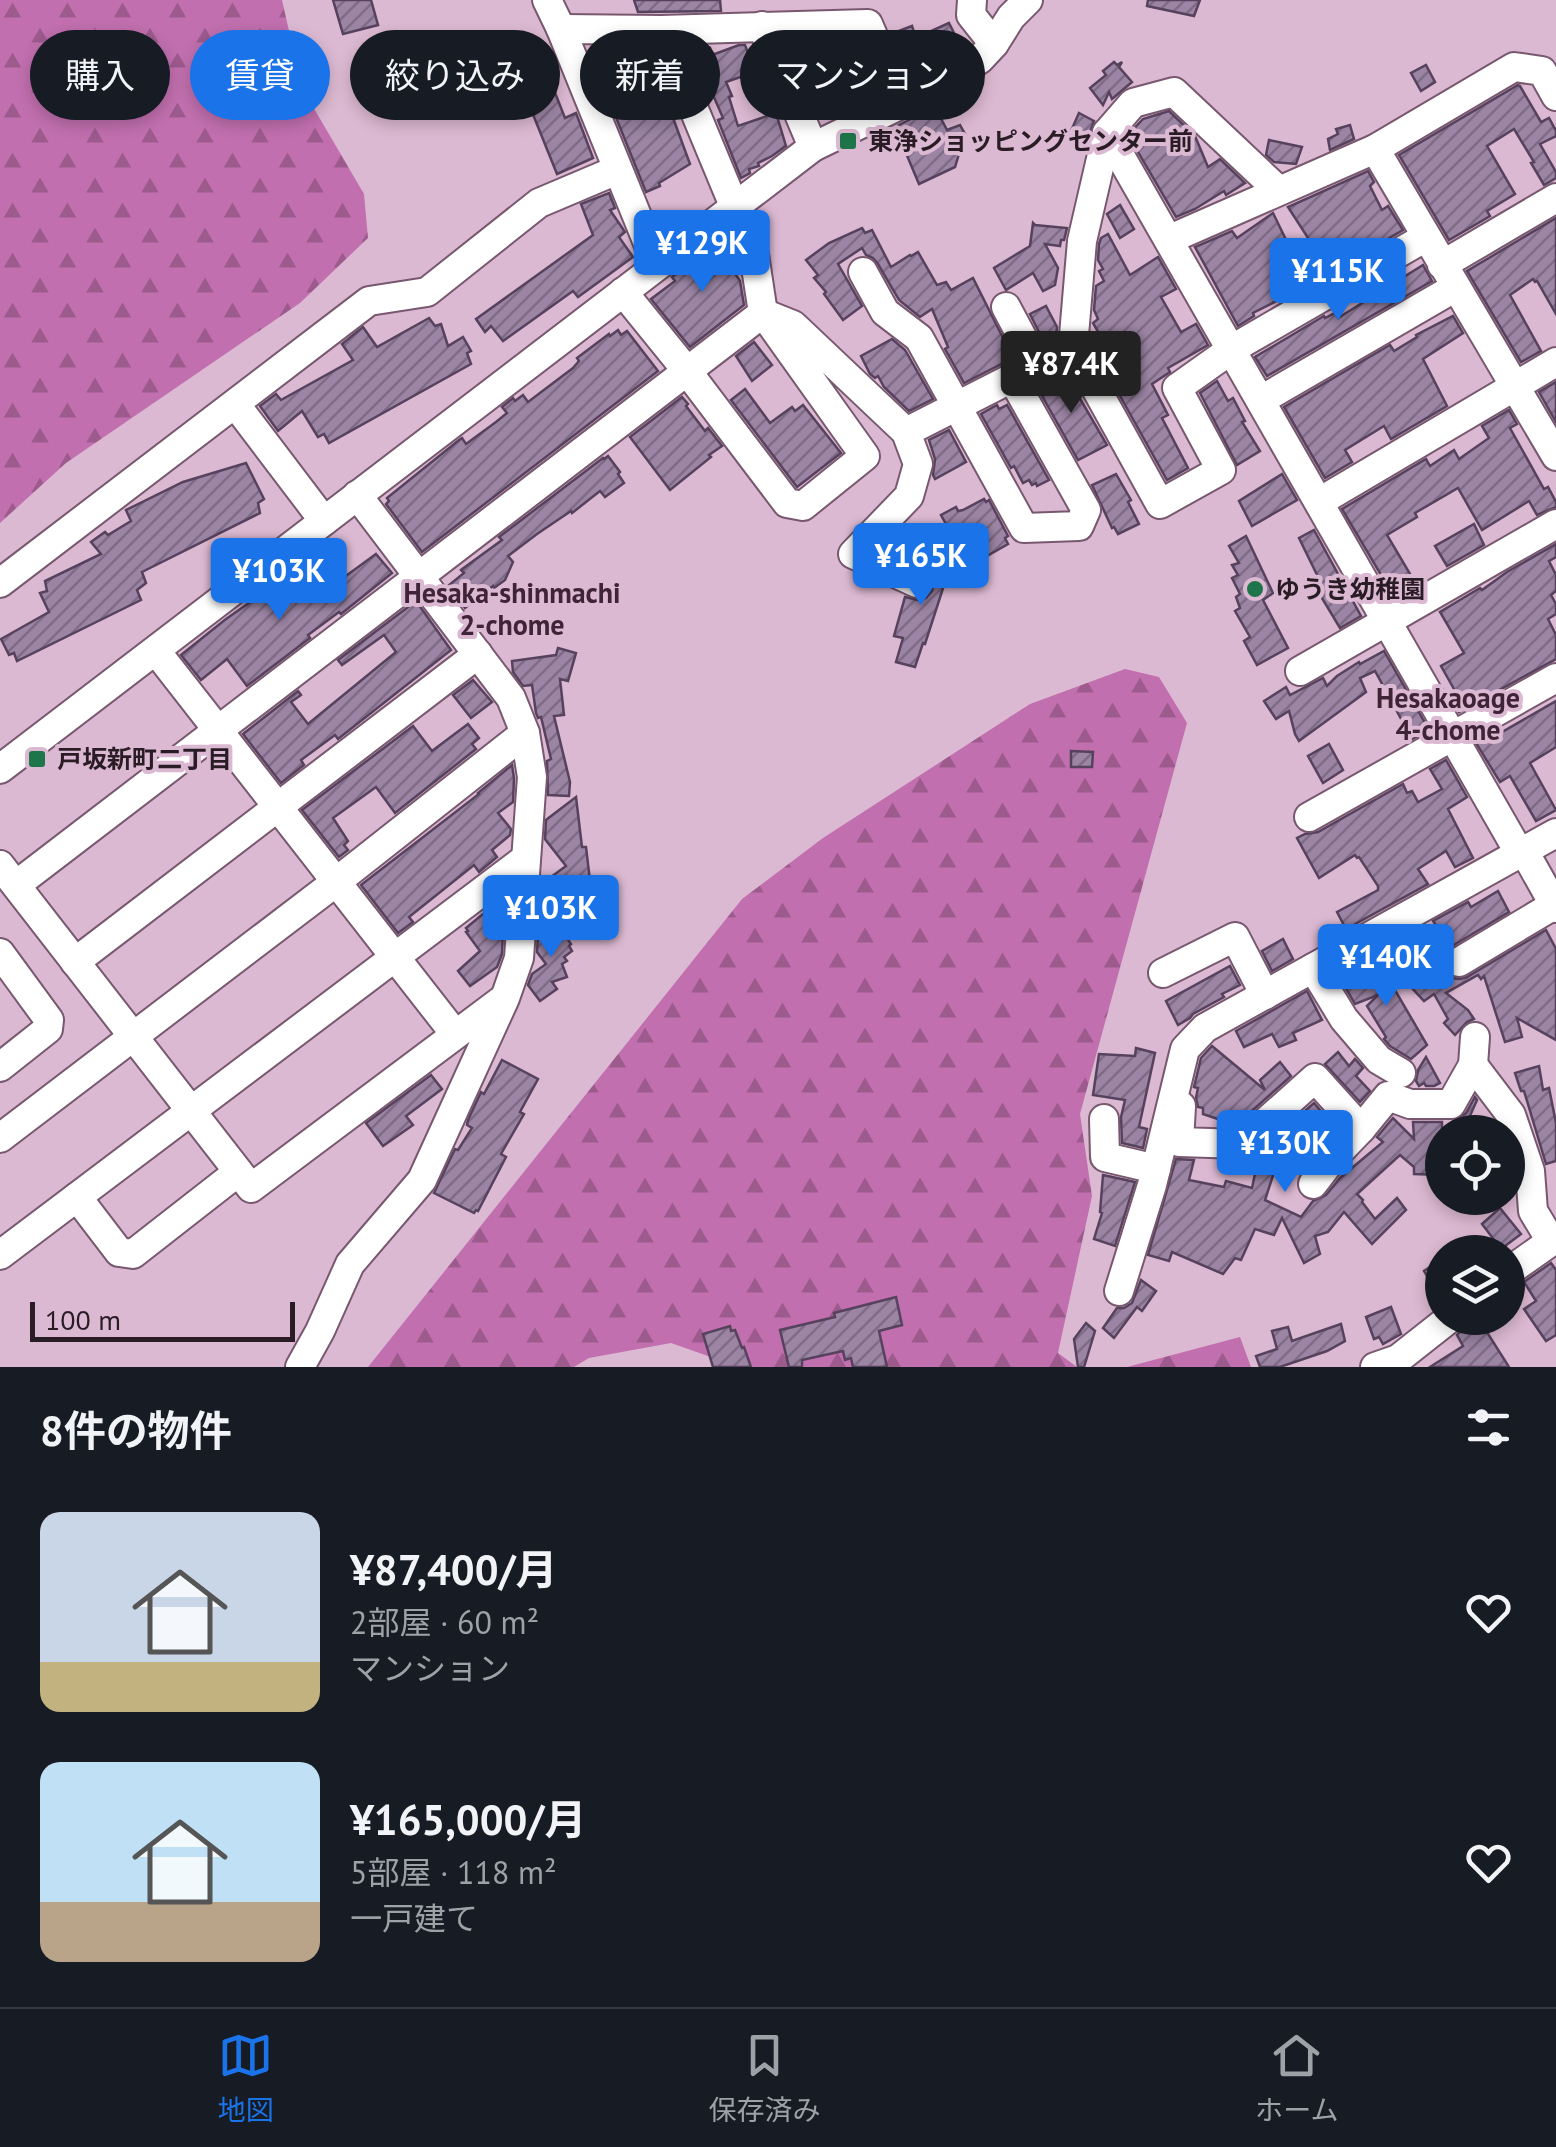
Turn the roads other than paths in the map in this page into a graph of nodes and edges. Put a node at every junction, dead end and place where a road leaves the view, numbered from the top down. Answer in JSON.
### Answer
{"nodes":[{"id":1,"x":547,"y":0,"type":"edge"},
{"id":2,"x":972,"y":0,"type":"edge"},
{"id":3,"x":1028,"y":0,"type":"edge"},
{"id":4,"x":762,"y":26,"type":"junction"},
{"id":5,"x":561,"y":29,"type":"junction"},
{"id":6,"x":661,"y":30,"type":"joint"},
{"id":7,"x":871,"y":30,"type":"edge"},
{"id":8,"x":994,"y":44,"type":"junction"},
{"id":9,"x":985,"y":54,"type":"edge"},
{"id":10,"x":1556,"y":96,"type":"edge"},
{"id":11,"x":699,"y":120,"type":"edge"},
{"id":12,"x":869,"y":120,"type":"edge"},
{"id":13,"x":1107,"y":133,"type":"junction"},
{"id":14,"x":813,"y":147,"type":"junction"},
{"id":15,"x":1374,"y":149,"type":"junction"},
{"id":16,"x":617,"y":170,"type":"junction"},
{"id":17,"x":1278,"y":190,"type":"junction"},
{"id":18,"x":1556,"y":198,"type":"edge"},
{"id":19,"x":736,"y":207,"type":"junction"},
{"id":20,"x":1426,"y":237,"type":"junction"},
{"id":21,"x":1170,"y":239,"type":"junction"},
{"id":22,"x":661,"y":262,"type":"junction"},
{"id":23,"x":863,"y":272,"type":"dead end"},
{"id":24,"x":1449,"y":276,"type":"junction"},
{"id":25,"x":623,"y":292,"type":"junction"},
{"id":26,"x":1006,"y":306,"type":"dead end"},
{"id":27,"x":763,"y":313,"type":"junction"},
{"id":28,"x":1073,"y":347,"type":"junction"},
{"id":29,"x":1232,"y":349,"type":"junction"},
{"id":30,"x":1556,"y":362,"type":"edge"},
{"id":31,"x":687,"y":371,"type":"junction"},
{"id":32,"x":1025,"y":371,"type":"junction"},
{"id":33,"x":1514,"y":386,"type":"junction"},
{"id":34,"x":1260,"y":400,"type":"junction"},
{"id":35,"x":236,"y":405,"type":"junction"},
{"id":36,"x":956,"y":406,"type":"junction"},
{"id":37,"x":906,"y":432,"type":"junction"},
{"id":38,"x":1556,"y":456,"type":"edge"},
{"id":39,"x":357,"y":496,"type":"junction"},
{"id":40,"x":1319,"y":502,"type":"junction"},
{"id":41,"x":324,"y":521,"type":"junction"},
{"id":42,"x":1556,"y":524,"type":"edge"},
{"id":43,"x":418,"y":577,"type":"junction"},
{"id":44,"x":0,"y":583,"type":"edge"},
{"id":45,"x":917,"y":583,"type":"dead end"},
{"id":46,"x":1388,"y":621,"type":"junction"},
{"id":47,"x":156,"y":651,"type":"junction"},
{"id":48,"x":478,"y":654,"type":"junction"},
{"id":49,"x":1300,"y":671,"type":"dead end"},
{"id":50,"x":1556,"y":678,"type":"edge"},
{"id":51,"x":220,"y":729,"type":"junction"},
{"id":52,"x":526,"y":733,"type":"junction"},
{"id":53,"x":1454,"y":735,"type":"junction"},
{"id":54,"x":0,"y":768,"type":"edge"},
{"id":55,"x":278,"y":806,"type":"junction"},
{"id":56,"x":1310,"y":816,"type":"dead end"},
{"id":57,"x":1556,"y":833,"type":"edge"},
{"id":58,"x":1522,"y":852,"type":"junction"},
{"id":59,"x":525,"y":859,"type":"junction"},
{"id":60,"x":8,"y":875,"type":"edge"},
{"id":61,"x":336,"y":882,"type":"junction"},
{"id":62,"x":1555,"y":906,"type":"edge"},
{"id":63,"x":1,"y":956,"type":"edge"},
{"id":64,"x":395,"y":959,"type":"junction"},
{"id":65,"x":75,"y":962,"type":"junction"},
{"id":66,"x":1459,"y":962,"type":"dead end"},
{"id":67,"x":1313,"y":968,"type":"junction"},
{"id":68,"x":1163,"y":974,"type":"dead end"},
{"id":69,"x":1265,"y":994,"type":"junction"},
{"id":70,"x":505,"y":998,"type":"junction"},
{"id":71,"x":455,"y":1034,"type":"junction"},
{"id":72,"x":132,"y":1036,"type":"junction"},
{"id":73,"x":1185,"y":1050,"type":"junction"},
{"id":74,"x":0,"y":1066,"type":"edge"},
{"id":75,"x":1402,"y":1073,"type":"dead end"},
{"id":76,"x":190,"y":1111,"type":"junction"},
{"id":77,"x":1104,"y":1118,"type":"dead end"},
{"id":78,"x":1362,"y":1129,"type":"junction"},
{"id":79,"x":0,"y":1138,"type":"edge"},
{"id":80,"x":1156,"y":1169,"type":"junction"},
{"id":81,"x":238,"y":1172,"type":"junction"},
{"id":82,"x":1313,"y":1184,"type":"dead end"},
{"id":83,"x":77,"y":1197,"type":"junction"},
{"id":84,"x":1553,"y":1239,"type":"edge"},
{"id":85,"x":0,"y":1255,"type":"edge"},
{"id":86,"x":1525,"y":1260,"type":"edge"},
{"id":87,"x":1119,"y":1292,"type":"dead end"},
{"id":88,"x":1434,"y":1335,"type":"edge"},
{"id":89,"x":1410,"y":1360,"type":"edge"},
{"id":90,"x":300,"y":1367,"type":"edge"},
{"id":91,"x":1375,"y":1367,"type":"edge"}],
"edges":[{"from":1,"to":5,"type":"street"},
{"from":2,"to":8,"type":"street"},
{"from":3,"to":8,"type":"street"},
{"from":4,"to":6,"type":"street"},
{"from":4,"to":7,"type":"street"},
{"from":4,"to":14,"type":"street"},
{"from":5,"to":6,"type":"street"},
{"from":5,"to":16,"type":"street"},
{"from":8,"to":9,"type":"street"},
{"from":10,"to":15,"type":"street"},
{"from":11,"to":19,"type":"street"},
{"from":12,"to":14,"type":"street"},
{"from":13,"to":17,"type":"street"},
{"from":13,"to":21,"type":"street"},
{"from":13,"to":28,"type":"street"},
{"from":14,"to":19,"type":"street"},
{"from":15,"to":17,"type":"street"},
{"from":15,"to":20,"type":"street"},
{"from":16,"to":22,"type":"street"},
{"from":16,"to":35,"type":"street"},
{"from":17,"to":21,"type":"street"},
{"from":18,"to":24,"type":"street"},
{"from":19,"to":22,"type":"street"},
{"from":19,"to":27,"type":"street"},
{"from":20,"to":24,"type":"street"},
{"from":20,"to":29,"type":"street"},
{"from":21,"to":29,"type":"street"},
{"from":22,"to":25,"type":"street"},
{"from":23,"to":36,"type":"street"},
{"from":24,"to":33,"type":"street"},
{"from":24,"to":34,"type":"street"},
{"from":25,"to":31,"type":"street"},
{"from":25,"to":39,"type":"street"},
{"from":26,"to":32,"type":"street"},
{"from":27,"to":31,"type":"street"},
{"from":27,"to":31,"type":"street"},
{"from":27,"to":37,"type":"street"},
{"from":28,"to":29,"type":"street"},
{"from":28,"to":32,"type":"street"},
{"from":29,"to":34,"type":"street"},
{"from":30,"to":33,"type":"street"},
{"from":31,"to":43,"type":"street"},
{"from":32,"to":36,"type":"street"},
{"from":32,"to":36,"type":"street"},
{"from":33,"to":38,"type":"street"},
{"from":33,"to":40,"type":"street"},
{"from":34,"to":40,"type":"street"},
{"from":35,"to":41,"type":"street"},
{"from":35,"to":44,"type":"street"},
{"from":36,"to":37,"type":"street"},
{"from":37,"to":45,"type":"street"},
{"from":39,"to":41,"type":"street"},
{"from":39,"to":43,"type":"street"},
{"from":40,"to":46,"type":"street"},
{"from":41,"to":47,"type":"street"},
{"from":42,"to":46,"type":"street"},
{"from":43,"to":48,"type":"street"},
{"from":43,"to":51,"type":"street"},
{"from":46,"to":49,"type":"street"},
{"from":46,"to":53,"type":"street"},
{"from":47,"to":51,"type":"street"},
{"from":47,"to":54,"type":"street"},
{"from":48,"to":52,"type":"street"},
{"from":48,"to":55,"type":"street"},
{"from":50,"to":53,"type":"street"},
{"from":51,"to":55,"type":"street"},
{"from":51,"to":60,"type":"street"},
{"from":52,"to":59,"type":"street"},
{"from":52,"to":61,"type":"street"},
{"from":53,"to":56,"type":"street"},
{"from":53,"to":58,"type":"street"},
{"from":55,"to":61,"type":"street"},
{"from":55,"to":65,"type":"street"},
{"from":57,"to":58,"type":"street"},
{"from":58,"to":62,"type":"street"},
{"from":58,"to":67,"type":"street"},
{"from":59,"to":64,"type":"street"},
{"from":59,"to":70,"type":"street"},
{"from":60,"to":65,"type":"street"},
{"from":61,"to":64,"type":"street"},
{"from":61,"to":72,"type":"street"},
{"from":62,"to":66,"type":"street"},
{"from":63,"to":74,"type":"street"},
{"from":64,"to":71,"type":"street"},
{"from":64,"to":76,"type":"street"},
{"from":65,"to":72,"type":"street"},
{"from":67,"to":69,"type":"street"},
{"from":67,"to":75,"type":"street"},
{"from":68,"to":69,"type":"street"},
{"from":69,"to":73,"type":"street"},
{"from":70,"to":71,"type":"street"},
{"from":70,"to":90,"type":"street"},
{"from":71,"to":81,"type":"street"},
{"from":72,"to":76,"type":"street"},
{"from":72,"to":79,"type":"street"},
{"from":73,"to":78,"type":"street"},
{"from":73,"to":80,"type":"street"},
{"from":76,"to":81,"type":"street"},
{"from":76,"to":83,"type":"street"},
{"from":77,"to":80,"type":"street"},
{"from":78,"to":82,"type":"street"},
{"from":78,"to":84,"type":"street"},
{"from":80,"to":87,"type":"street"},
{"from":81,"to":83,"type":"street"},
{"from":83,"to":85,"type":"street"},
{"from":84,"to":86,"type":"street"},
{"from":88,"to":89,"type":"street"},
{"from":89,"to":91,"type":"street"}]}
